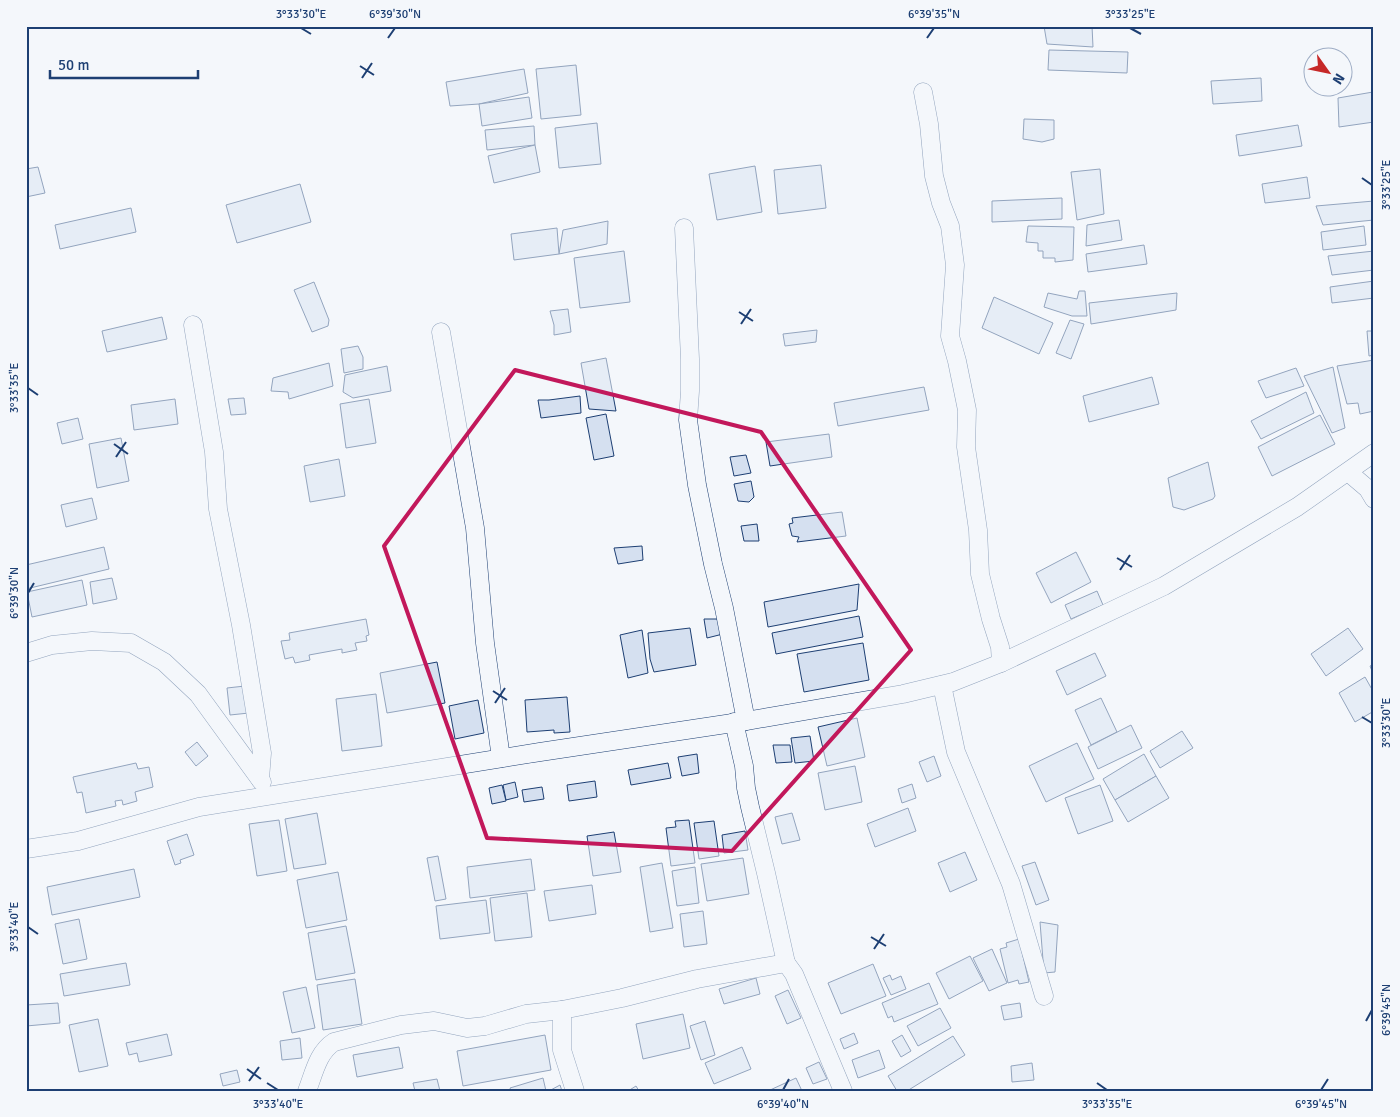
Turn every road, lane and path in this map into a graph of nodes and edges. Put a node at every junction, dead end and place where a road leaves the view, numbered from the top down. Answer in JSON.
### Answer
{"nodes":[{"id":1,"x":923,"y":92,"type":"dead end"},
{"id":2,"x":684,"y":228,"type":"dead end"},
{"id":3,"x":192,"y":325,"type":"dead end"},
{"id":4,"x":441,"y":332,"type":"dead end"},
{"id":5,"x":1374,"y":453,"type":"edge"},
{"id":6,"x":1348,"y":472,"type":"junction"},
{"id":7,"x":1374,"y":499,"type":"edge"},
{"id":8,"x":26,"y":653,"type":"edge"},
{"id":9,"x":1002,"y":663,"type":"junction"},
{"id":10,"x":942,"y":685,"type":"junction"},
{"id":11,"x":740,"y":721,"type":"junction"},
{"id":12,"x":501,"y":758,"type":"junction"},
{"id":13,"x":260,"y":779,"type":"junction"},
{"id":14,"x":270,"y":796,"type":"junction"},
{"id":15,"x":26,"y":849,"type":"edge"},
{"id":16,"x":786,"y":963,"type":"junction"},
{"id":17,"x":1044,"y":996,"type":"dead end"},
{"id":18,"x":562,"y":1010,"type":"junction"},
{"id":19,"x":307,"y":1091,"type":"edge"},
{"id":20,"x":575,"y":1091,"type":"edge"},
{"id":21,"x":843,"y":1091,"type":"edge"}],
"edges":[{"from":1,"to":9,"type":"street"},
{"from":2,"to":11,"type":"street"},
{"from":3,"to":13,"type":"street"},
{"from":4,"to":12,"type":"street"},
{"from":5,"to":6,"type":"street"},
{"from":6,"to":7,"type":"street"},
{"from":6,"to":9,"type":"street"},
{"from":8,"to":13,"type":"street"},
{"from":9,"to":10,"type":"street"},
{"from":10,"to":11,"type":"street"},
{"from":10,"to":17,"type":"street"},
{"from":11,"to":12,"type":"street"},
{"from":11,"to":16,"type":"street"},
{"from":12,"to":14,"type":"street"},
{"from":13,"to":14,"type":"street"},
{"from":14,"to":15,"type":"street"},
{"from":16,"to":18,"type":"street"},
{"from":16,"to":21,"type":"street"},
{"from":18,"to":19,"type":"street"},
{"from":18,"to":20,"type":"street"}]}
